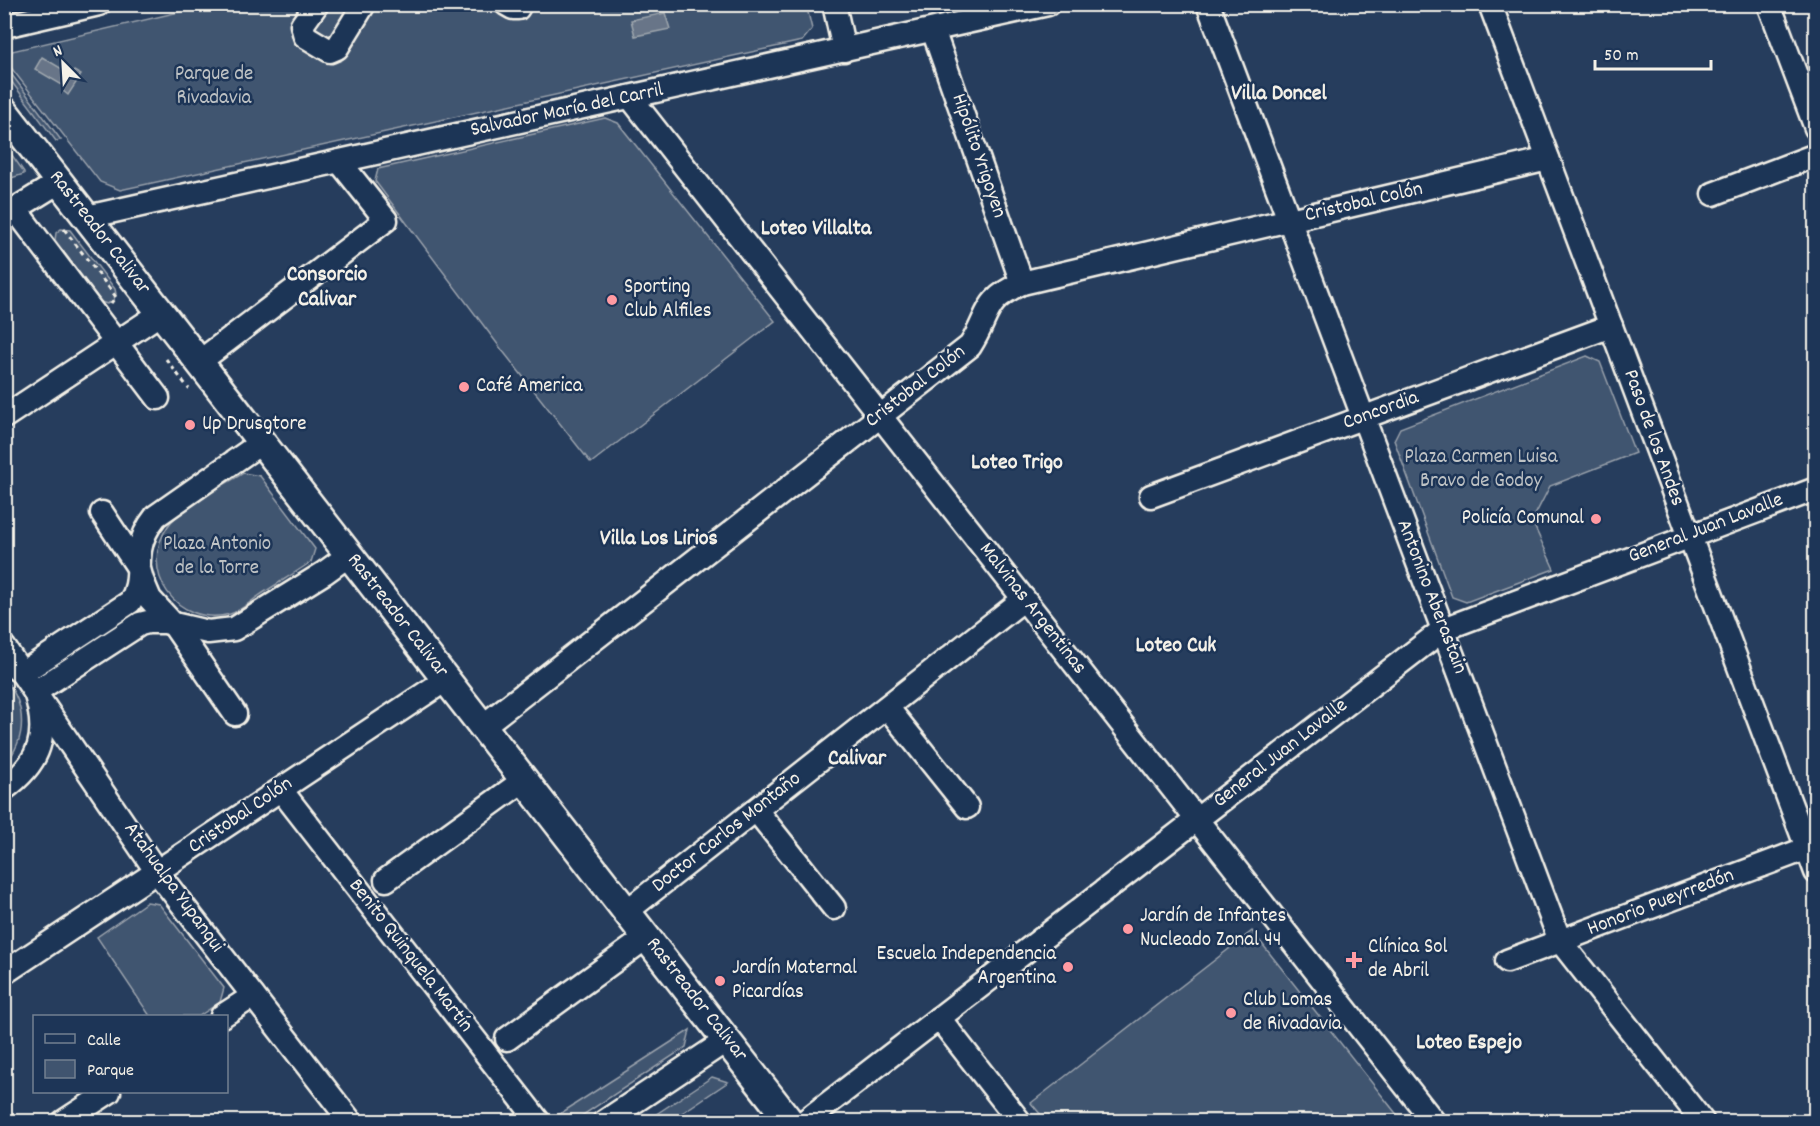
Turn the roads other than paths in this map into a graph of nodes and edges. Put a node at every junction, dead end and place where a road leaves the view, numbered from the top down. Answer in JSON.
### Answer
{"nodes":[{"id":1,"x":99,"y":4,"type":"edge"},
{"id":2,"x":317,"y":4,"type":"edge"},
{"id":3,"x":364,"y":4,"type":"edge"},
{"id":4,"x":506,"y":4,"type":"edge"},
{"id":5,"x":520,"y":4,"type":"edge"},
{"id":6,"x":834,"y":4,"type":"edge"},
{"id":7,"x":1048,"y":4,"type":"edge"},
{"id":8,"x":1208,"y":4,"type":"edge"},
{"id":9,"x":1490,"y":4,"type":"edge"},
{"id":10,"x":1769,"y":4,"type":"edge"},
{"id":11,"x":4,"y":26,"type":"edge"},
{"id":12,"x":933,"y":30,"type":"junction"},
{"id":13,"x":844,"y":50,"type":"junction"},
{"id":14,"x":630,"y":97,"type":"junction"},
{"id":15,"x":8,"y":120,"type":"edge"},
{"id":16,"x":1815,"y":128,"type":"edge"},
{"id":17,"x":1815,"y":155,"type":"edge"},
{"id":18,"x":1548,"y":159,"type":"junction"},
{"id":19,"x":339,"y":161,"type":"junction"},
{"id":20,"x":59,"y":182,"type":"junction"},
{"id":21,"x":1713,"y":194,"type":"dead end"},
{"id":22,"x":10,"y":212,"type":"edge"},
{"id":23,"x":1289,"y":220,"type":"junction"},
{"id":24,"x":75,"y":223,"type":"junction"},
{"id":25,"x":1022,"y":283,"type":"junction"},
{"id":26,"x":161,"y":313,"type":"junction"},
{"id":27,"x":1611,"y":326,"type":"junction"},
{"id":28,"x":116,"y":343,"type":"junction"},
{"id":29,"x":199,"y":362,"type":"junction"},
{"id":30,"x":158,"y":398,"type":"dead end"},
{"id":31,"x":880,"y":416,"type":"junction"},
{"id":32,"x":4,"y":417,"type":"edge"},
{"id":33,"x":1363,"y":418,"type":"junction"},
{"id":34,"x":262,"y":442,"type":"junction"},
{"id":35,"x":1815,"y":489,"type":"edge"},
{"id":36,"x":1151,"y":496,"type":"dead end"},
{"id":37,"x":102,"y":513,"type":"dead end"},
{"id":38,"x":1689,"y":536,"type":"junction"},
{"id":39,"x":350,"y":555,"type":"junction"},
{"id":40,"x":139,"y":569,"type":"junction"},
{"id":41,"x":1024,"y":599,"type":"junction"},
{"id":42,"x":173,"y":624,"type":"junction"},
{"id":43,"x":1444,"y":629,"type":"junction"},
{"id":44,"x":4,"y":647,"type":"edge"},
{"id":45,"x":13,"y":667,"type":"edge"},
{"id":46,"x":447,"y":680,"type":"junction"},
{"id":47,"x":35,"y":692,"type":"junction"},
{"id":48,"x":887,"y":707,"type":"junction"},
{"id":49,"x":236,"y":714,"type":"dead end"},
{"id":50,"x":483,"y":726,"type":"junction"},
{"id":51,"x":525,"y":780,"type":"junction"},
{"id":52,"x":4,"y":789,"type":"edge"},
{"id":53,"x":281,"y":790,"type":"junction"},
{"id":54,"x":967,"y":807,"type":"dead end"},
{"id":55,"x":756,"y":810,"type":"junction"},
{"id":56,"x":1197,"y":819,"type":"junction"},
{"id":57,"x":1811,"y":846,"type":"edge"},
{"id":58,"x":158,"y":872,"type":"junction"},
{"id":59,"x":1815,"y":872,"type":"edge"},
{"id":60,"x":386,"y":879,"type":"dead end"},
{"id":61,"x":834,"y":908,"type":"dead end"},
{"id":62,"x":627,"y":911,"type":"junction"},
{"id":63,"x":647,"y":937,"type":"junction"},
{"id":64,"x":1560,"y":941,"type":"junction"},
{"id":65,"x":1507,"y":961,"type":"dead end"},
{"id":66,"x":4,"y":974,"type":"edge"},
{"id":67,"x":253,"y":996,"type":"junction"},
{"id":68,"x":225,"y":1015,"type":"edge"},
{"id":69,"x":939,"y":1018,"type":"junction"},
{"id":70,"x":507,"y":1039,"type":"dead end"},
{"id":71,"x":727,"y":1040,"type":"junction"},
{"id":72,"x":107,"y":1093,"type":"edge"},
{"id":73,"x":793,"y":1121,"type":"edge"},
{"id":74,"x":63,"y":1122,"type":"edge"},
{"id":75,"x":351,"y":1122,"type":"edge"},
{"id":76,"x":539,"y":1122,"type":"edge"},
{"id":77,"x":604,"y":1122,"type":"edge"},
{"id":78,"x":1020,"y":1122,"type":"edge"},
{"id":79,"x":1434,"y":1122,"type":"edge"},
{"id":80,"x":1703,"y":1122,"type":"edge"}],
"edges":[{"from":1,"to":11,"type":"street"},
{"from":2,"to":3,"type":"street"},
{"from":4,"to":5,"type":"street"},
{"from":6,"to":13,"type":"street"},
{"from":7,"to":12,"type":"street","name":"Salvador María del Carril"},
{"from":8,"to":23,"type":"street","name":"Antonino Aberastain"},
{"from":9,"to":18,"type":"street","name":"Paso de los Andes"},
{"from":10,"to":16,"type":"street"},
{"from":12,"to":13,"type":"street","name":"Salvador María del Carril"},
{"from":12,"to":25,"type":"street","name":"Hipólito Yrigoyen"},
{"from":13,"to":14,"type":"street","name":"Salvador María del Carril"},
{"from":14,"to":19,"type":"street","name":"Salvador María del Carril"},
{"from":14,"to":31,"type":"street","name":"Malvinas Argentinas"},
{"from":15,"to":20,"type":"main road","name":"Rastreador Calivar"},
{"from":17,"to":21,"type":"street"},
{"from":18,"to":23,"type":"street","name":"Cristobal Colón"},
{"from":18,"to":27,"type":"street","name":"Paso de los Andes"},
{"from":19,"to":24,"type":"street","name":"Salvador María del Carril"},
{"from":19,"to":29,"type":"street"},
{"from":20,"to":22,"type":"street"},
{"from":20,"to":24,"type":"main road","name":"Rastreador Calivar"},
{"from":22,"to":28,"type":"street"},
{"from":23,"to":25,"type":"street","name":"Cristobal Colón"},
{"from":23,"to":33,"type":"street","name":"Antonino Aberastain"},
{"from":24,"to":26,"type":"main road","name":"Rastreador Calivar"},
{"from":25,"to":31,"type":"street","name":"Cristobal Colón"},
{"from":26,"to":28,"type":"street"},
{"from":26,"to":29,"type":"main road","name":"Rastreador Calivar"},
{"from":27,"to":33,"type":"street","name":"Concordia"},
{"from":27,"to":38,"type":"street","name":"Paso de los Andes"},
{"from":28,"to":30,"type":"street"},
{"from":28,"to":32,"type":"street"},
{"from":29,"to":34,"type":"main road","name":"Rastreador Calivar"},
{"from":31,"to":41,"type":"street","name":"Malvinas Argentinas"},
{"from":31,"to":50,"type":"street","name":"Cristobal Colón"},
{"from":33,"to":36,"type":"street","name":"Concordia"},
{"from":33,"to":43,"type":"street","name":"Antonino Aberastain"},
{"from":34,"to":39,"type":"main road","name":"Rastreador Calivar"},
{"from":34,"to":40,"type":"street"},
{"from":35,"to":38,"type":"street","name":"General Juan Lavalle"},
{"from":37,"to":40,"type":"street"},
{"from":38,"to":43,"type":"street","name":"General Juan Lavalle"},
{"from":38,"to":57,"type":"street","name":"Paso de los Andes"},
{"from":39,"to":42,"type":"street"},
{"from":39,"to":46,"type":"main road","name":"Rastreador Calivar"},
{"from":40,"to":42,"type":"street"},
{"from":40,"to":45,"type":"street"},
{"from":41,"to":48,"type":"street","name":"Doctor Carlos Montaño"},
{"from":41,"to":56,"type":"street","name":"Malvinas Argentinas"},
{"from":42,"to":47,"type":"street"},
{"from":42,"to":49,"type":"street"},
{"from":43,"to":56,"type":"street","name":"General Juan Lavalle"},
{"from":43,"to":64,"type":"street","name":"Antonino Aberastain"},
{"from":44,"to":45,"type":"street","name":"Atahualpa Yupanqui"},
{"from":45,"to":47,"type":"street","name":"Atahualpa Yupanqui"},
{"from":46,"to":50,"type":"main road","name":"Rastreador Calivar"},
{"from":46,"to":53,"type":"street","name":"Cristobal Colón"},
{"from":47,"to":52,"type":"street"},
{"from":47,"to":58,"type":"street","name":"Atahualpa Yupanqui"},
{"from":48,"to":54,"type":"street"},
{"from":48,"to":55,"type":"street","name":"Doctor Carlos Montaño"},
{"from":50,"to":51,"type":"main road","name":"Rastreador Calivar"},
{"from":51,"to":60,"type":"street"},
{"from":51,"to":62,"type":"main road","name":"Rastreador Calivar"},
{"from":53,"to":58,"type":"street","name":"Cristobal Colón"},
{"from":53,"to":76,"type":"street","name":"Benito Quinquela Martín"},
{"from":55,"to":61,"type":"street"},
{"from":55,"to":62,"type":"street","name":"Doctor Carlos Montaño"},
{"from":56,"to":69,"type":"street","name":"General Juan Lavalle"},
{"from":56,"to":79,"type":"street","name":"Malvinas Argentinas"},
{"from":57,"to":59,"type":"street","name":"Paso de los Andes"},
{"from":57,"to":64,"type":"street","name":"Honorio Pueyrredón"},
{"from":58,"to":66,"type":"street","name":"Cristobal Colón"},
{"from":58,"to":67,"type":"street","name":"Atahualpa Yupanqui"},
{"from":62,"to":63,"type":"main road","name":"Rastreador Calivar"},
{"from":63,"to":70,"type":"street"},
{"from":63,"to":71,"type":"main road","name":"Rastreador Calivar"},
{"from":64,"to":65,"type":"street","name":"Honorio Pueyrredón"},
{"from":64,"to":80,"type":"street","name":"Antonino Aberastain"},
{"from":67,"to":68,"type":"street"},
{"from":67,"to":75,"type":"street","name":"Atahualpa Yupanqui"},
{"from":69,"to":73,"type":"street","name":"General Juan Lavalle"},
{"from":69,"to":78,"type":"street"},
{"from":71,"to":73,"type":"main road","name":"Rastreador Calivar"},
{"from":71,"to":77,"type":"street"},
{"from":72,"to":74,"type":"street"}]}
